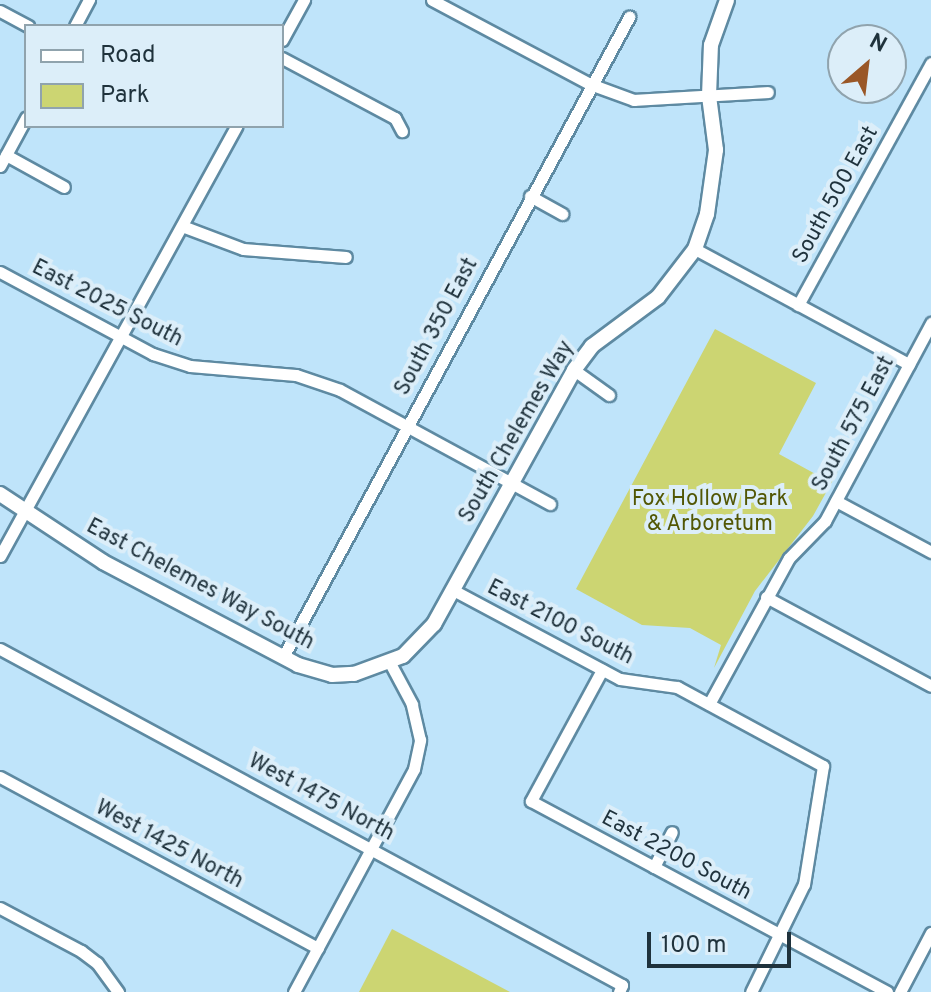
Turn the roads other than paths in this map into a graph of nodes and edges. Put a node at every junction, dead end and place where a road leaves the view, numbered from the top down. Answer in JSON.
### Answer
{"nodes":[{"id":1,"x":89,"y":0,"type":"edge"},
{"id":2,"x":304,"y":0,"type":"edge"},
{"id":3,"x":432,"y":0,"type":"edge"},
{"id":4,"x":727,"y":0,"type":"edge"},
{"id":5,"x":0,"y":11,"type":"edge"},
{"id":6,"x":629,"y":17,"type":"dead end"},
{"id":7,"x":24,"y":24,"type":"edge"},
{"id":8,"x":76,"y":24,"type":"edge"},
{"id":9,"x":284,"y":36,"type":"edge"},
{"id":10,"x":284,"y":59,"type":"edge"},
{"id":11,"x":931,"y":63,"type":"edge"},
{"id":12,"x":590,"y":84,"type":"junction"},
{"id":13,"x":768,"y":92,"type":"dead end"},
{"id":14,"x":709,"y":96,"type":"junction"},
{"id":15,"x":24,"y":122,"type":"edge"},
{"id":16,"x":235,"y":128,"type":"edge"},
{"id":17,"x":402,"y":131,"type":"dead end"},
{"id":18,"x":3,"y":161,"type":"edge"},
{"id":19,"x":64,"y":187,"type":"dead end"},
{"id":20,"x":530,"y":196,"type":"junction"},
{"id":21,"x":562,"y":214,"type":"dead end"},
{"id":22,"x":182,"y":226,"type":"junction"},
{"id":23,"x":695,"y":249,"type":"junction"},
{"id":24,"x":346,"y":257,"type":"dead end"},
{"id":25,"x":0,"y":272,"type":"edge"},
{"id":26,"x":798,"y":305,"type":"junction"},
{"id":27,"x":931,"y":323,"type":"edge"},
{"id":28,"x":122,"y":337,"type":"junction"},
{"id":29,"x":909,"y":364,"type":"junction"},
{"id":30,"x":574,"y":370,"type":"junction"},
{"id":31,"x":609,"y":395,"type":"dead end"},
{"id":32,"x":407,"y":425,"type":"junction"},
{"id":33,"x":511,"y":483,"type":"junction"},
{"id":34,"x":0,"y":494,"type":"edge"},
{"id":35,"x":836,"y":501,"type":"junction"},
{"id":36,"x":550,"y":504,"type":"dead end"},
{"id":37,"x":27,"y":512,"type":"junction"},
{"id":38,"x":931,"y":552,"type":"edge"},
{"id":39,"x":0,"y":556,"type":"edge"},
{"id":40,"x":453,"y":590,"type":"junction"},
{"id":41,"x":766,"y":597,"type":"junction"},
{"id":42,"x":0,"y":649,"type":"edge"},
{"id":43,"x":283,"y":657,"type":"junction"},
{"id":44,"x":390,"y":663,"type":"junction"},
{"id":45,"x":602,"y":670,"type":"junction"},
{"id":46,"x":931,"y":686,"type":"edge"},
{"id":47,"x":709,"y":704,"type":"junction"},
{"id":48,"x":0,"y":777,"type":"edge"},
{"id":49,"x":672,"y":832,"type":"dead end"},
{"id":50,"x":371,"y":848,"type":"junction"},
{"id":51,"x":654,"y":867,"type":"junction"},
{"id":52,"x":0,"y":908,"type":"edge"},
{"id":53,"x":931,"y":933,"type":"edge"},
{"id":54,"x":781,"y":935,"type":"junction"},
{"id":55,"x":318,"y":948,"type":"junction"},
{"id":56,"x":620,"y":988,"type":"edge"},
{"id":57,"x":118,"y":992,"type":"edge"},
{"id":58,"x":294,"y":992,"type":"edge"},
{"id":59,"x":751,"y":992,"type":"edge"},
{"id":60,"x":887,"y":992,"type":"edge"},
{"id":61,"x":900,"y":992,"type":"edge"}],
"edges":[{"from":1,"to":8,"type":"street"},
{"from":2,"to":9,"type":"street"},
{"from":3,"to":12,"type":"street"},
{"from":4,"to":14,"type":"street","name":"South Chelemes Way"},
{"from":5,"to":7,"type":"street"},
{"from":6,"to":12,"type":"street","name":"South 350 East"},
{"from":10,"to":17,"type":"street"},
{"from":11,"to":26,"type":"street","name":"South 500 East"},
{"from":12,"to":14,"type":"street"},
{"from":12,"to":20,"type":"street","name":"South 350 East"},
{"from":13,"to":14,"type":"street"},
{"from":14,"to":23,"type":"street","name":"South Chelemes Way"},
{"from":15,"to":18,"type":"street"},
{"from":16,"to":22,"type":"street"},
{"from":18,"to":19,"type":"street"},
{"from":20,"to":21,"type":"street"},
{"from":20,"to":32,"type":"street","name":"South 350 East"},
{"from":22,"to":24,"type":"street"},
{"from":22,"to":28,"type":"street"},
{"from":23,"to":26,"type":"street"},
{"from":23,"to":30,"type":"street","name":"South Chelemes Way"},
{"from":25,"to":28,"type":"street","name":"East 2025 South"},
{"from":26,"to":29,"type":"street"},
{"from":27,"to":29,"type":"street","name":"South 575 East"},
{"from":28,"to":32,"type":"street","name":"East 2025 South"},
{"from":28,"to":37,"type":"street"},
{"from":29,"to":35,"type":"street","name":"South 575 East"},
{"from":30,"to":31,"type":"street"},
{"from":30,"to":33,"type":"street","name":"South Chelemes Way"},
{"from":32,"to":33,"type":"street","name":"East 2025 South"},
{"from":32,"to":43,"type":"street","name":"South 350 East"},
{"from":33,"to":36,"type":"street","name":"East 2025 South"},
{"from":33,"to":40,"type":"street","name":"South Chelemes Way"},
{"from":34,"to":37,"type":"street","name":"East Chelemes Way South"},
{"from":35,"to":38,"type":"street"},
{"from":35,"to":41,"type":"street","name":"South 575 East"},
{"from":37,"to":39,"type":"street"},
{"from":37,"to":43,"type":"street","name":"East Chelemes Way South"},
{"from":40,"to":44,"type":"street","name":"South Chelemes Way"},
{"from":40,"to":45,"type":"street","name":"East 2100 South"},
{"from":41,"to":46,"type":"street"},
{"from":41,"to":47,"type":"street","name":"South 575 East"},
{"from":42,"to":50,"type":"street","name":"West 1475 North"},
{"from":43,"to":44,"type":"street","name":"East Chelemes Way South"},
{"from":44,"to":50,"type":"street"},
{"from":45,"to":47,"type":"street","name":"East 2100 South"},
{"from":45,"to":51,"type":"street","name":"East 2200 South"},
{"from":47,"to":54,"type":"street","name":"East 2100 South"},
{"from":48,"to":55,"type":"street","name":"West 1425 North"},
{"from":49,"to":51,"type":"street"},
{"from":50,"to":55,"type":"street"},
{"from":50,"to":56,"type":"street","name":"West 1475 North"},
{"from":51,"to":54,"type":"street","name":"East 2200 South"},
{"from":52,"to":57,"type":"street"},
{"from":53,"to":61,"type":"street"},
{"from":54,"to":59,"type":"street"},
{"from":54,"to":60,"type":"street","name":"East 2200 South"},
{"from":55,"to":58,"type":"street"}]}
